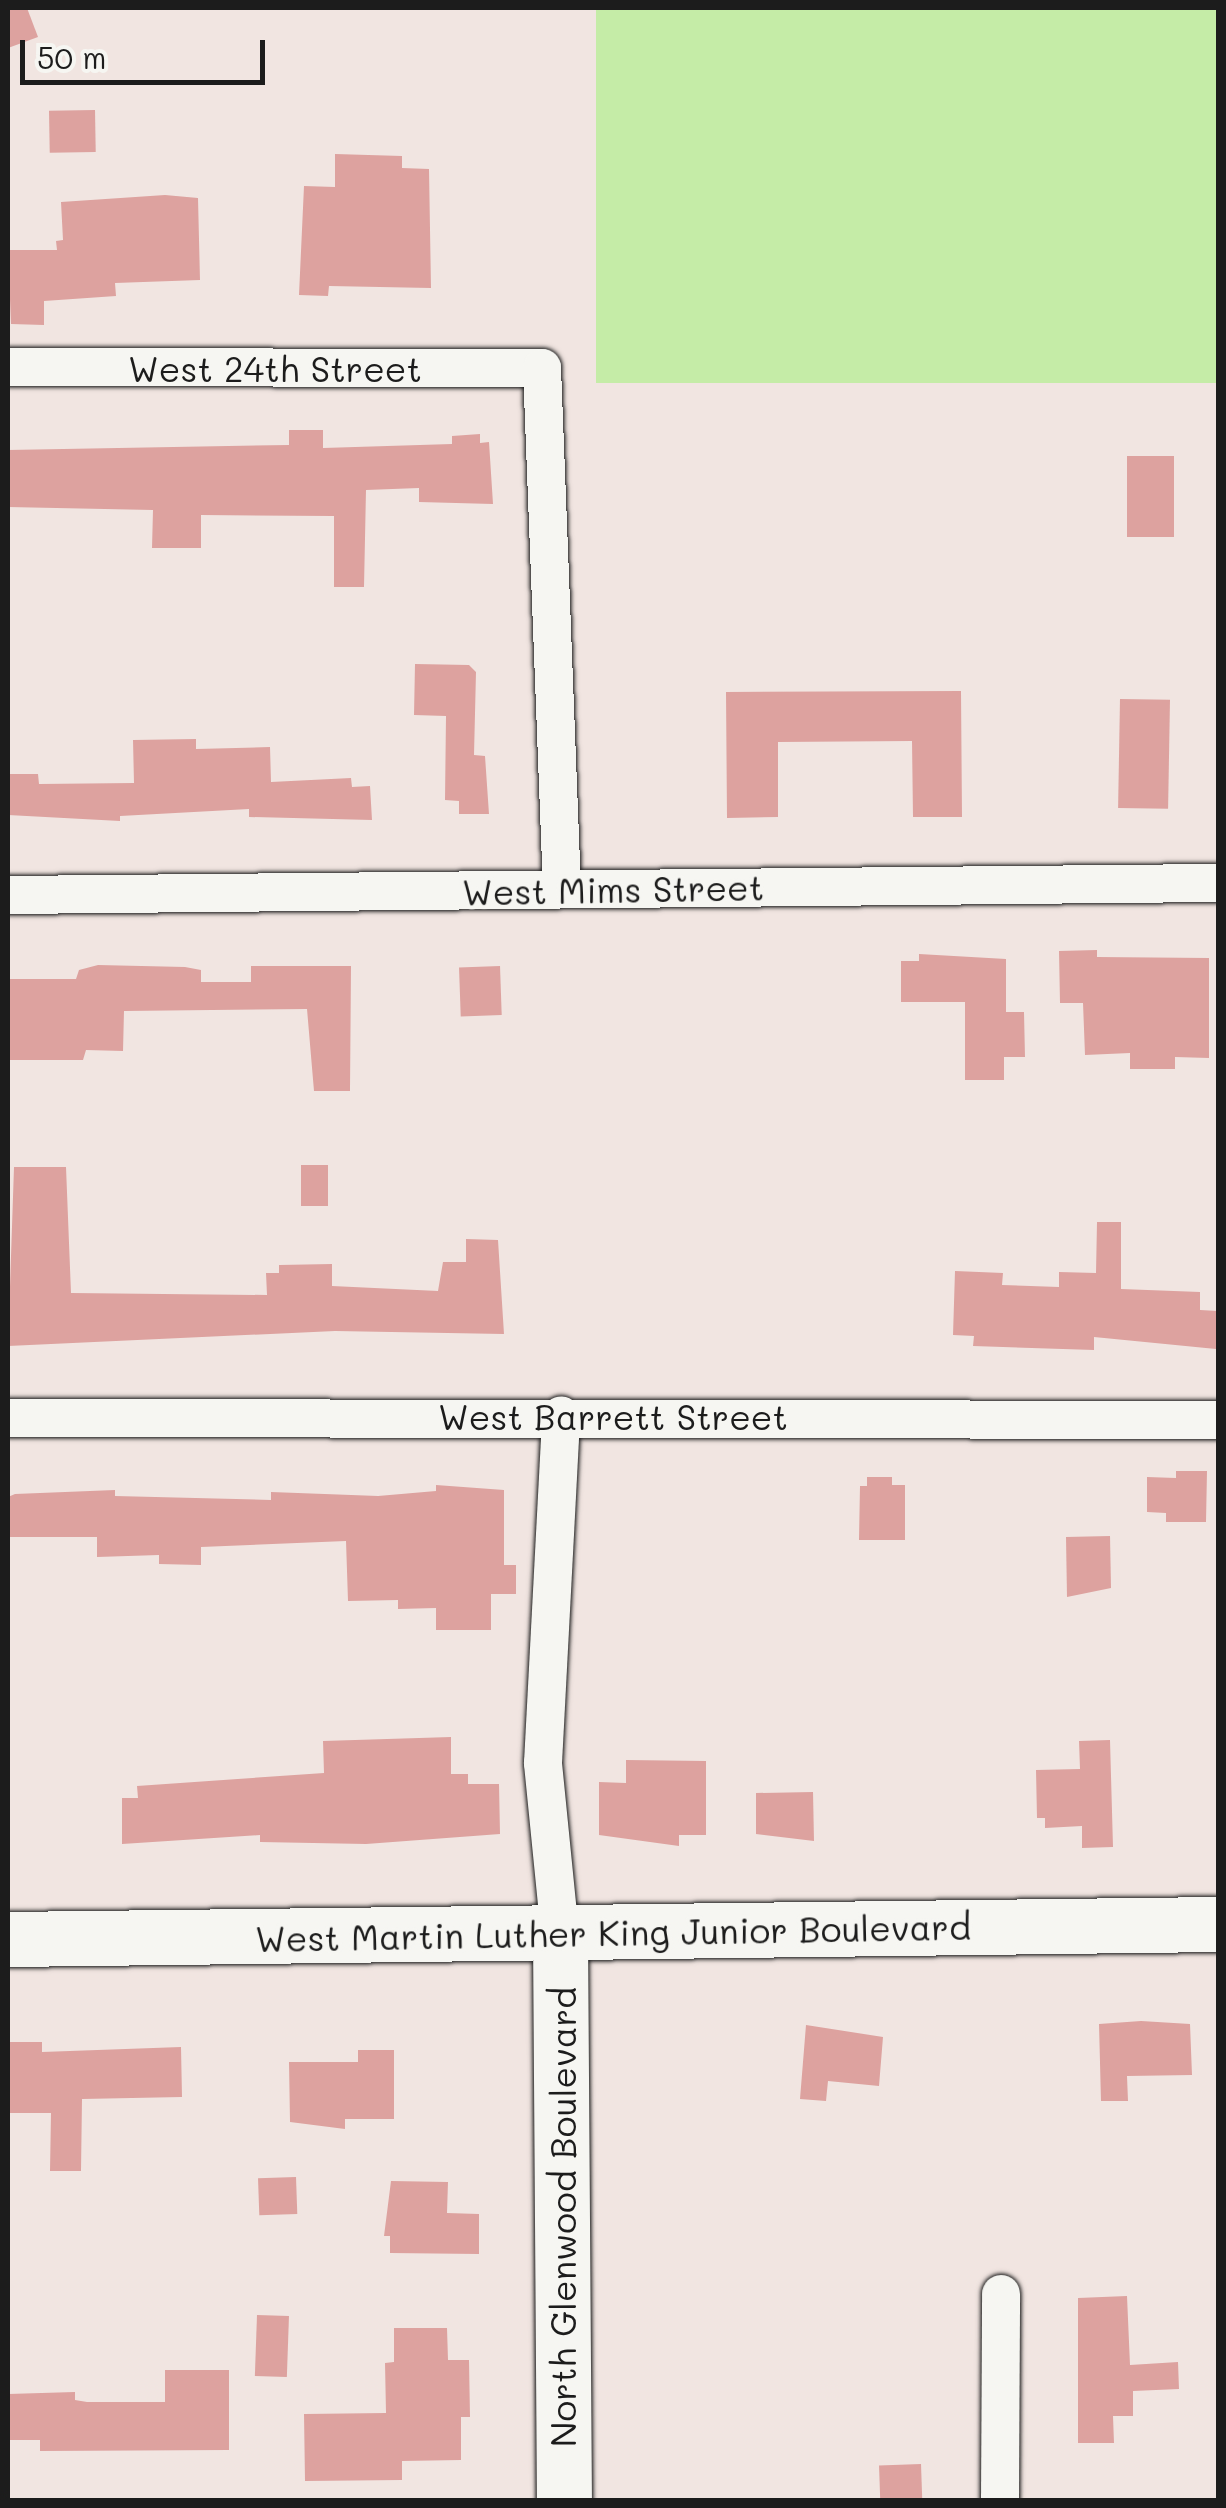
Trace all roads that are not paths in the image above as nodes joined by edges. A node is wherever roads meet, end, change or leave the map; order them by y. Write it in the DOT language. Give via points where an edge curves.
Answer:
graph roads {
  1 [pos="8,367"];
  2 [pos="1218,883"];
  3 [pos="562,890"];
  4 [pos="8,894"];
  5 [pos="561,1415"];
  6 [pos="8,1418"];
  7 [pos="1218,1420"];
  8 [pos="1218,1924"];
  9 [pos="560,1934"];
  10 [pos="8,1939"];
  11 [pos="1001,2294"];
  12 [pos="564,2500"];
  13 [pos="1000,2500"];
  1 -- 3 [label="street, West 24th Street" via="542,368"];
  2 -- 3 [label="street, West Mims Street"];
  3 -- 4 [label="street, West Mims Street"];
  5 -- 6 [label="street, West Barrett Street"];
  5 -- 7 [label="street, West Barrett Street"];
  5 -- 9 [label="street" via="543,1763"];
  8 -- 9 [label="main road, West Martin Luther King Junior Boulevard"];
  9 -- 10 [label="main road, West Martin Luther King Junior Boulevard"];
  9 -- 12 [label="main road, North Glenwood Boulevard"];
  11 -- 13 [label="street"];
}
